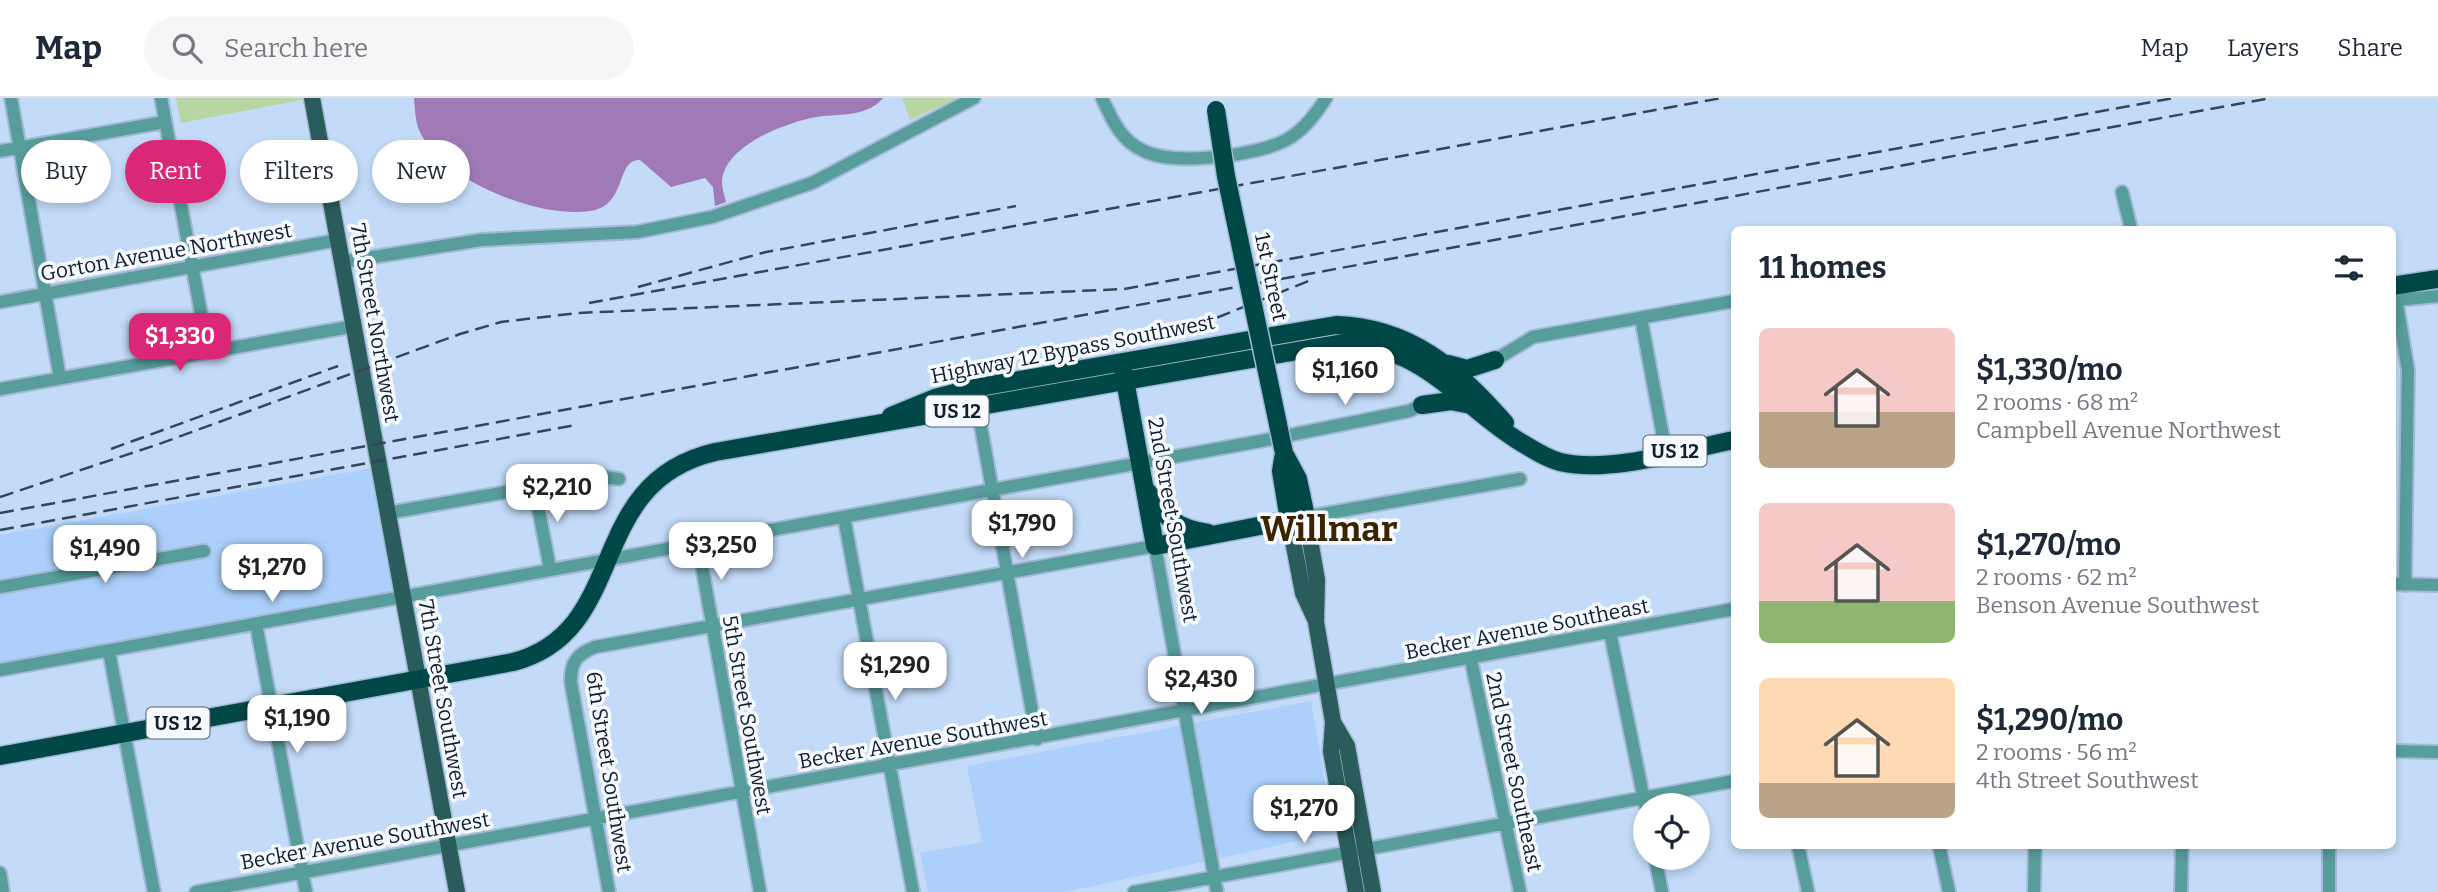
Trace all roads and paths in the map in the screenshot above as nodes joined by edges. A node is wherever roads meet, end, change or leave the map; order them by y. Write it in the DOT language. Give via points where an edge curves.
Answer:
graph roads {
  1 [pos="11,98"];
  2 [pos="161,98"];
  3 [pos="312,98"];
  4 [pos="974,98"];
  5 [pos="1102,98"];
  6 [pos="1326,98"];
  7 [pos="1215,102"];
  8 [pos="165,122"];
  9 [pos="19,148"];
  10 [pos="0,151"];
  11 [pos="2122,192"];
  12 [pos="2130,226"];
  13 [pos="338,240"];
  14 [pos="342,262"];
  15 [pos="192,267"];
  16 [pos="2438,279"];
  17 [pos="2396,291"];
  18 [pos="2396,291"];
  19 [pos="44,294"];
  20 [pos="2438,296"];
  21 [pos="2396,297"];
  22 [pos="0,302"];
  23 [pos="1731,302"];
  24 [pos="1641,318"];
  25 [pos="355,326"];
  26 [pos="208,351"];
  27 [pos="1495,360"];
  28 [pos="1122,362"];
  29 [pos="1447,363"];
  30 [pos="1429,369"];
  31 [pos="60,378"];
  32 [pos="1125,380"];
  33 [pos="974,388"];
  34 [pos="0,389"];
  35 [pos="1422,405"];
  36 [pos="1472,405"];
  37 [pos="978,407"];
  38 [pos="864,426"];
  39 [pos="1731,441"];
  40 [pos="1281,446"];
  41 [pos="1527,446"];
  42 [pos="1666,453"];
  43 [pos="1141,468"];
  44 [pos="618,479"];
  45 [pos="1520,479"];
  46 [pos="534,486"];
  47 [pos="992,490"];
  48 [pos="388,513"];
  49 [pos="844,517"];
  50 [pos="1298,519"];
  51 [pos="1222,534"];
  52 [pos="698,544"];
  53 [pos="1155,546"];
  54 [pos="204,551"];
  55 [pos="608,558"];
  56 [pos="550,569"];
  57 [pos="1007,572"];
  58 [pos="2399,585"];
  59 [pos="2438,585"];
  60 [pos="0,587"];
  61 [pos="404,597"];
  62 [pos="858,598"];
  63 [pos="1731,610"];
  64 [pos="256,624"];
  65 [pos="712,626"];
  66 [pos="1610,632"];
  67 [pos="110,651"];
  68 [pos="1471,660"];
  69 [pos="0,670"];
  70 [pos="419,679"];
  71 [pos="1326,685"];
  72 [pos="271,706"];
  73 [pos="1183,711"];
  74 [pos="1333,722"];
  75 [pos="125,733"];
  76 [pos="1037,739"];
  77 [pos="2396,751"];
  78 [pos="2438,752"];
  79 [pos="0,756"];
  80 [pos="890,766"];
  81 [pos="1731,782"];
  82 [pos="741,793"];
  83 [pos="1643,793"];
  84 [pos="1681,793"];
  85 [pos="1633,803"];
  86 [pos="596,819"];
  87 [pos="1505,824"];
  88 [pos="448,845"];
  89 [pos="1799,849"];
  90 [pos="1940,849"];
  91 [pos="2035,849"];
  92 [pos="2182,849"];
  93 [pos="2329,849"];
  94 [pos="1366,851"];
  95 [pos="1349,854"];
  96 [pos="1658,870"];
  97 [pos="0,873"];
  98 [pos="302,873"];
  99 [pos="1214,877"];
  100 [pos="3,892"];
  101 [pos="154,892"];
  102 [pos="196,892"];
  103 [pos="306,892"];
  104 [pos="457,892"];
  105 [pos="609,892"];
  106 [pos="760,892"];
  107 [pos="913,892"];
  108 [pos="1134,892"];
  109 [pos="1217,892"];
  110 [pos="1356,892"];
  111 [pos="1373,892"];
  112 [pos="1520,892"];
  113 [pos="1662,892"];
  114 [pos="1808,892"];
  115 [pos="1949,892"];
  116 [pos="2035,892"];
  117 [pos="2181,892"];
  118 [pos="2329,892"];
  1 -- 9 [label="street"];
  2 -- 8 [label="street"];
  3 -- 13 [label="main road, 7th Street Northwest"];
  4 -- 14 [label="street" via="813,183 712,217 637,232 481,240"];
  5 -- 6 [label="street" via="1120,132 1134,145 1156,156 1193,160 1285,141 1307,123"];
  7 -- 40 [label="highway, 1st Street, bridge"];
  8 -- 9 [label="street"];
  8 -- 15 [label="street"];
  9 -- 10 [label="street"];
  9 -- 19 [label="street"];
  11 -- 12 [label="street"];
  13 -- 14 [label="main road, 7th Street Northwest"];
  13 -- 15 [label="street, Gorton Avenue Northwest"];
  14 -- 25 [label="main road, 7th Street Northwest"];
  15 -- 19 [label="street, Gorton Avenue Northwest"];
  15 -- 26 [label="street"];
  16 -- 17 [label="highway"];
  18 -- 20 [label="street"];
  19 -- 22 [label="street, Gorton Avenue Northwest"];
  19 -- 31 [label="street"];
  21 -- 58 [label="street" via="2408,370"];
  23 -- 24 [label="street"];
  24 -- 27 [label="street" via="1533,337"];
  24 -- 42 [label="street"];
  25 -- 26 [label="street"];
  25 -- 48 [label="main road, 7th Street Northwest"];
  26 -- 31 [label="street"];
  27 -- 29 [label="highway" via="1467,369"];
  28 -- 29 [label="highway, Highway 12 Bypass Southwest / US 12" via="1320,327 1362,326 1409,341"];
  28 -- 32 [label="highway, 2nd Street Southwest"];
  28 -- 33 [label="highway, Highway 12 Bypass Southwest / US 12"];
  29 -- 41 [label="highway, US 12"];
  30 -- 32 [label="highway, Highway 12 Bypass Southwest / US 12" via="1395,352 1330,343"];
  30 -- 35 [label="highway" via="1435,387"];
  30 -- 36 [label="highway, US 12"];
  31 -- 34 [label="street"];
  32 -- 37 [label="highway, Highway 12 Bypass Southwest / US 12"];
  32 -- 43 [label="highway, 2nd Street Southwest"];
  33 -- 37 [label="street"];
  33 -- 38 [label="highway, Highway 12 Bypass Southwest / US 12"];
  35 -- 36 [label="highway" via="1451,401"];
  35 -- 40 [label="street"];
  36 -- 41 [label="highway, US 12"];
  37 -- 38 [label="highway, Highway 12 Bypass Southwest / US 12"];
  37 -- 47 [label="street"];
  38 -- 55 [label="highway, Highway 12 Bypass Southwest / US 12" via="679,463 642,493"];
  39 -- 42 [label="highway, US 12"];
  40 -- 43 [label="street"];
  40 -- 50 [label="highway, 1st Street" via="1298,479"];
  41 -- 42 [label="highway, US 12" via="1562,463 1587,465"];
  43 -- 47 [label="street"];
  43 -- 51 [label="highway" via="1155,506 1170,520 1191,530"];
  43 -- 53 [label="highway, 2nd Street Southwest"];
  44 -- 46 [label="street" via="605,475"];
  45 -- 50 [label="street"];
  46 -- 48 [label="street"];
  46 -- 56 [label="street"];
  47 -- 49 [label="street"];
  47 -- 57 [label="street"];
  48 -- 61 [label="main road, 7th Street Southwest"];
  49 -- 52 [label="street"];
  49 -- 62 [label="street"];
  50 -- 51 [label="highway"];
  50 -- 71 [label="main road" via="1317,580 1316,622"];
  51 -- 53 [label="highway"];
  52 -- 55 [label="street"];
  52 -- 65 [label="street, 5th Street Southwest"];
  53 -- 57 [label="street"];
  53 -- 73 [label="street, 2nd Street Southwest"];
  54 -- 60 [label="street"];
  55 -- 56 [label="street"];
  55 -- 70 [label="highway, Highway 12 Bypass Southwest / US 12" via="586,606 550,648 513,662"];
  56 -- 61 [label="street"];
  57 -- 62 [label="street"];
  57 -- 76 [label="street"];
  58 -- 59 [label="street"];
  61 -- 64 [label="street"];
  61 -- 70 [label="main road, 7th Street Southwest"];
  62 -- 65 [label="street"];
  62 -- 80 [label="street"];
  63 -- 66 [label="street, Becker Avenue Southeast"];
  64 -- 67 [label="street"];
  64 -- 72 [label="street"];
  65 -- 82 [label="street, 5th Street Southwest"];
  65 -- 86 [label="street, 6th Street Southwest" via="595,647 575,658 571,683"];
  66 -- 68 [label="street, Becker Avenue Southeast"];
  66 -- 83 [label="street"];
  67 -- 69 [label="street"];
  67 -- 75 [label="street"];
  68 -- 71 [label="street, Becker Avenue Southeast"];
  68 -- 87 [label="street, 2nd Street Southeast"];
  70 -- 72 [label="highway, US 12"];
  70 -- 88 [label="main road, 7th Street Southwest"];
  71 -- 73 [label="street, Becker Avenue Southwest"];
  71 -- 74 [label="main road"];
  72 -- 75 [label="highway, US 12"];
  72 -- 98 [label="street"];
  73 -- 76 [label="street, Becker Avenue Southwest"];
  73 -- 99 [label="street, 2nd Street Southwest"];
  74 -- 94 [label="main road" via="1347,746"];
  74 -- 95 [label="main road" via="1331,751"];
  75 -- 79 [label="highway, US 12"];
  75 -- 101 [label="street"];
  76 -- 80 [label="street, Becker Avenue Southwest"];
  77 -- 78 [label="street"];
  80 -- 82 [label="street, Becker Avenue Southwest"];
  80 -- 107 [label="street"];
  81 -- 84 [label="street"];
  82 -- 86 [label="street, Becker Avenue Southwest"];
  82 -- 106 [label="street, 5th Street Southwest"];
  85 -- 87 [label="street"];
  86 -- 88 [label="street, Becker Avenue Southwest"];
  86 -- 105 [label="street, 6th Street Southwest"];
  87 -- 94 [label="street"];
  87 -- 112 [label="street, 2nd Street Southeast"];
  88 -- 98 [label="street, Becker Avenue Southwest"];
  88 -- 104 [label="main road, 7th Street Southwest"];
  89 -- 114 [label="street"];
  90 -- 115 [label="street"];
  91 -- 116 [label="street"];
  92 -- 117 [label="street"];
  93 -- 118 [label="street"];
  94 -- 95 [label="street"];
  94 -- 111 [label="main road"];
  95 -- 99 [label="street"];
  95 -- 110 [label="main road"];
  96 -- 113 [label="street"];
  97 -- 100 [label="street"];
  98 -- 102 [label="street, Becker Avenue Southwest"];
  98 -- 103 [label="street"];
  99 -- 108 [label="street"];
  99 -- 109 [label="street, 2nd Street Southwest"];
}
